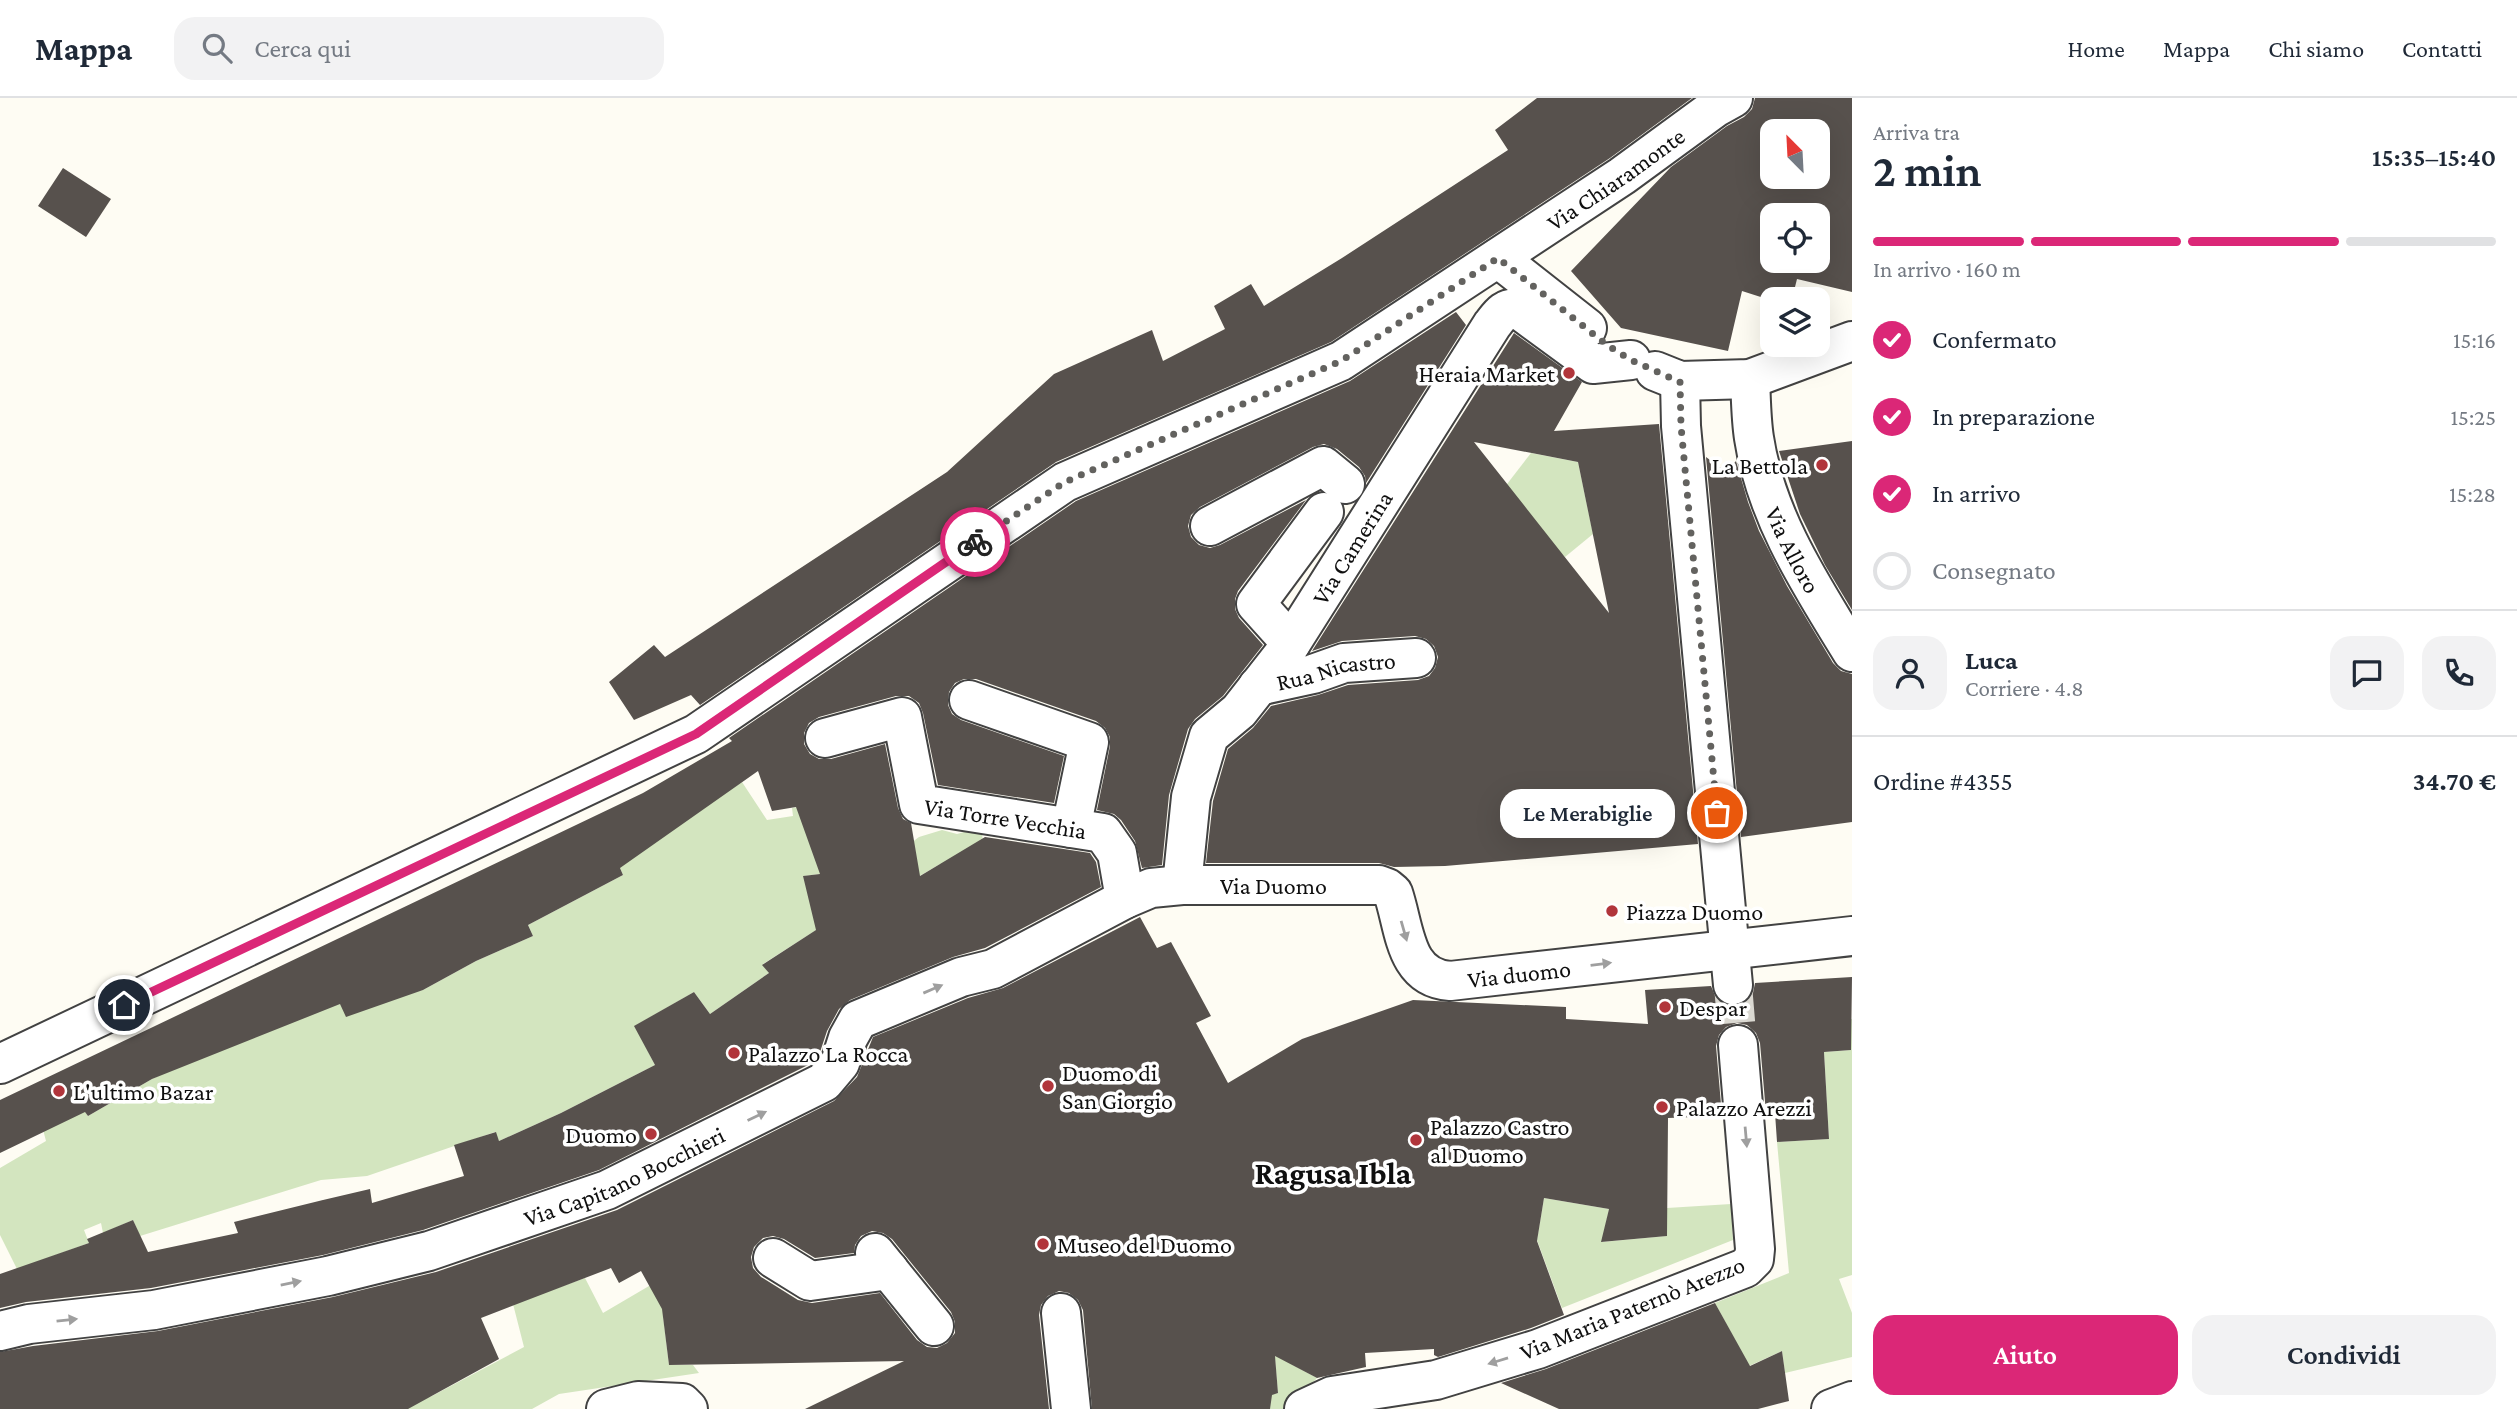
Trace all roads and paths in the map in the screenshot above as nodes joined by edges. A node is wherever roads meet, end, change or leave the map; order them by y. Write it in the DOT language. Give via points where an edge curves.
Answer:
graph roads {
  1 [pos="1733,98"];
  2 [pos="1498,258"];
  3 [pos="1852,341"];
  4 [pos="1631,360"];
  5 [pos="1750,379"];
  6 [pos="1680,382"];
  7 [pos="1210,526"];
  8 [pos="1290,643"];
  9 [pos="1852,652"];
  10 [pos="1416,658"];
  11 [pos="1258,686"];
  12 [pos="969,699"];
  13 [pos="825,738"];
  14 [pos="1071,828"];
  15 [pos="1182,885"];
  16 [pos="1366,885"];
  17 [pos="1125,899"];
  18 [pos="1852,936"];
  19 [pos="1731,967"];
  20 [pos="1738,1045"];
  21 [pos="0,1064"];
  22 [pos="773,1258"];
  23 [pos="1061,1313"];
  24 [pos="934,1326"];
  25 [pos="0,1331"];
  26 [pos="1852,1401"];
  27 [pos="606,1409"];
  28 [pos="688,1409"];
  29 [pos="1071,1409"];
  30 [pos="1304,1409"];
  31 [pos="1831,1409"];
  1 -- 2 [label="street, Via Chiaramonte"];
  2 -- 4 [label="street"];
  2 -- 21 [label="street, Via Chiaramonte" via="1341,361 1065,482 696,734"];
  3 -- 5 [label="street"];
  4 -- 6 [label="street"];
  4 -- 8 [label="street, Via Camerina" via="1593,364 1518,309 1510,307 1503,312"];
  5 -- 6 [label="street"];
  5 -- 9 [label="street, Via Alloro" via="1754,438 1765,486 1797,562"];
  6 -- 19 [label="street"];
  7 -- 8 [label="street" via="1323,466 1335,498 1256,604"];
  8 -- 11 [label="street, Via Camerina"];
  10 -- 11 [label="street, Rua Nicastro" via="1344,663"];
  11 -- 15 [label="street, Via Camerina" via="1239,711 1209,736 1191,797"];
  12 -- 14 [label="street" via="1089,742"];
  13 -- 14 [label="street, Via Torre Vecchia" via="902,717 919,804"];
  14 -- 17 [label="street, Via Torre Vecchia" via="1103,833 1117,853"];
  15 -- 16 [label="street, Via Duomo"];
  15 -- 17 [label="street, Via Capitano Bocchieri" via="1151,888"];
  16 -- 19 [label="street, Via duomo, one-way" via="1379,885 1393,893 1410,953 1417,966 1437,980"];
  25 -- 17 [label="street, Via Capitano Bocchieri, one-way" via="154,1310 328,1276 429,1251 607,1190 824,1082 840,1063 858,1020 961,977 993,970"];
  18 -- 19 [label="street"];
  20 -- 30 [label="street, Via Maria Paternò Arezzo, one-way" via="1755,1249 1754,1259 1745,1268 1538,1349 1436,1380 1332,1396"];
  22 -- 24 [label="street" via="810,1280 882,1261"];
  23 -- 29 [label="street"];
  26 -- 31 [label="street"];
  27 -- 28 [label="street" via="638,1401 682,1403"];
}
